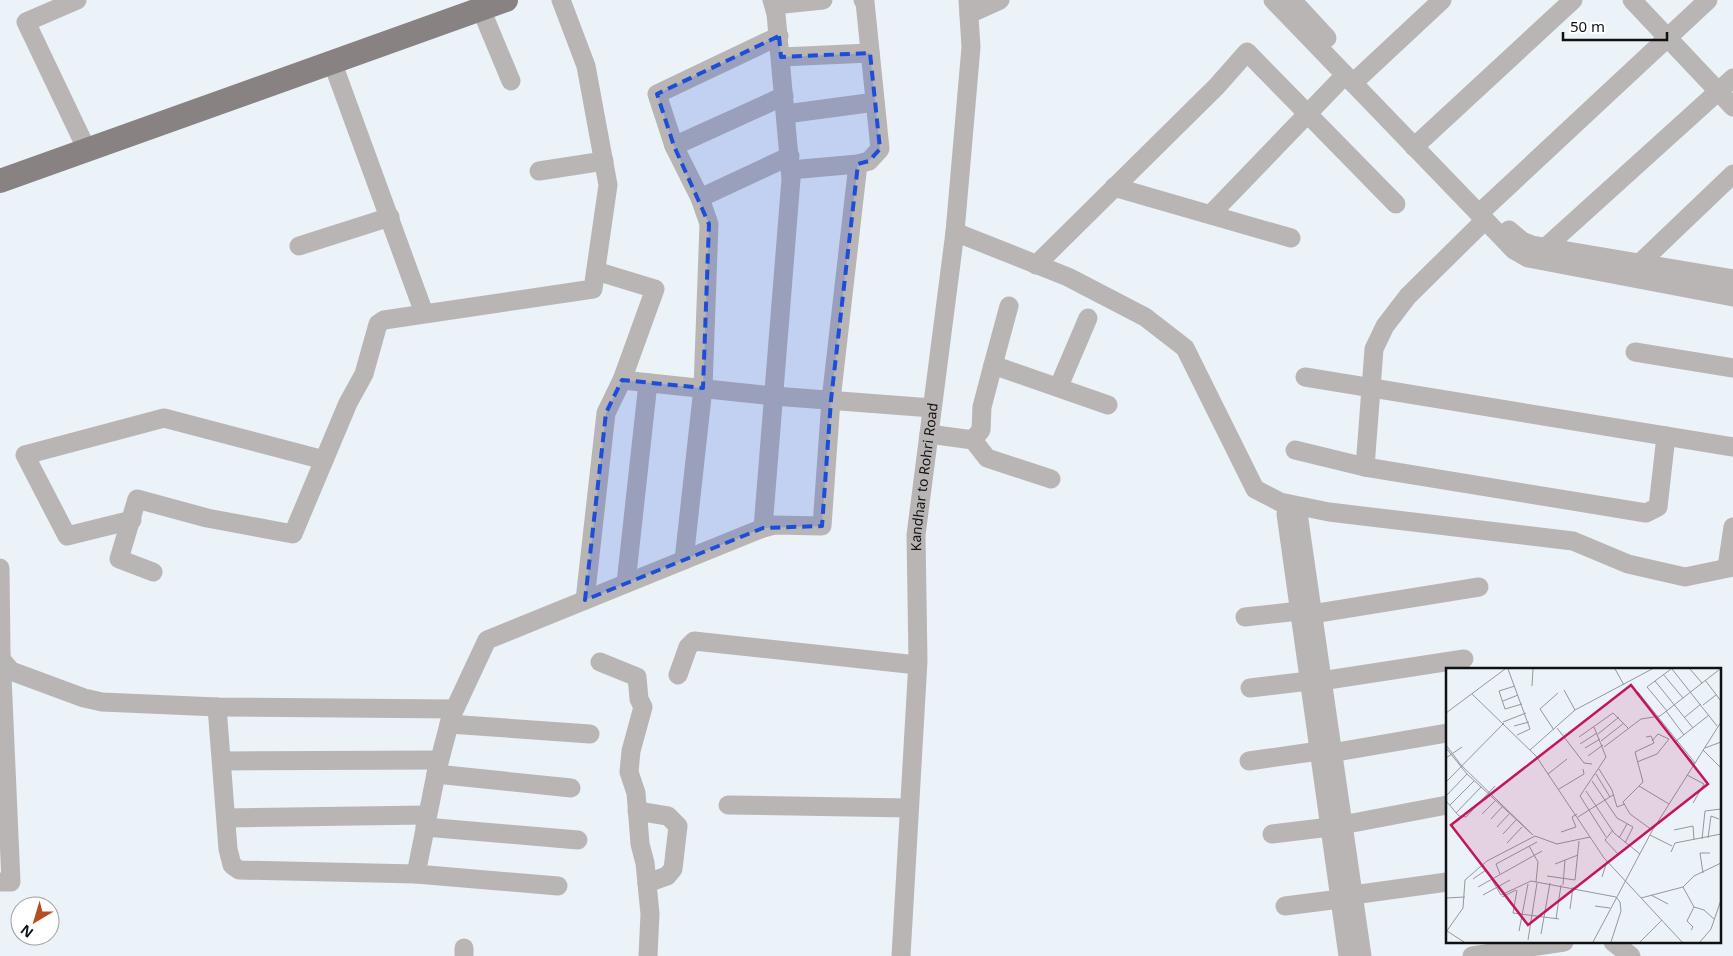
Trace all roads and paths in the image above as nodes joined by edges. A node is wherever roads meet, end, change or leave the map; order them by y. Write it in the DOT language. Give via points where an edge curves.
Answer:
graph roads {
  1 [pos="77,0"];
  2 [pos="506,0"];
  3 [pos="561,0"];
  4 [pos="823,0"];
  5 [pos="863,0"];
  6 [pos="1000,0"];
  7 [pos="1273,0"];
  8 [pos="1442,0"];
  9 [pos="1573,0"];
  10 [pos="1632,0"];
  11 [pos="1708,0"];
  12 [pos="773,2"];
  13 [pos="1296,6"];
  14 [pos="968,7"];
  15 [pos="482,9"];
  16 [pos="779,36"];
  17 [pos="1667,37"];
  18 [pos="870,53"];
  19 [pos="781,57"];
  20 [pos="333,64"];
  21 [pos="1353,78"];
  22 [pos="1733,78"];
  23 [pos="511,81"];
  24 [pos="1718,91"];
  25 [pos="875,102"];
  26 [pos="785,105"];
  27 [pos="1733,107"];
  28 [pos="1307,114"];
  29 [pos="1418,143"];
  30 [pos="674,146"];
  31 [pos="87,150"];
  32 [pos="604,162"];
  33 [pos="790,163"];
  34 [pos="858,164"];
  35 [pos="539,171"];
  36 [pos="1733,174"];
  37 [pos="0,181"];
  38 [pos="1114,187"];
  39 [pos="700,198"];
  40 [pos="1396,204"];
  41 [pos="1485,213"];
  42 [pos="1211,214"];
  43 [pos="390,217"];
  44 [pos="955,232"];
  45 [pos="1291,238"];
  46 [pos="298,246"];
  47 [pos="1546,247"];
  48 [pos="1640,263"];
  49 [pos="1036,265"];
  50 [pos="596,271"];
  51 [pos="1733,279"];
  52 [pos="1733,297"];
  53 [pos="1009,306"];
  54 [pos="424,313"];
  55 [pos="1088,318"];
  56 [pos="1634,352"];
  57 [pos="993,365"];
  58 [pos="1733,368"];
  59 [pos="1305,377"];
  60 [pos="622,380"];
  61 [pos="648,382"];
  62 [pos="1059,386"];
  63 [pos="702,388"];
  64 [pos="1372,388"];
  65 [pos="774,396"];
  66 [pos="831,400"];
  67 [pos="1108,404"];
  68 [pos="932,408"];
  69 [pos="929,434"];
  70 [pos="1666,436"];
  71 [pos="973,440"];
  72 [pos="1733,447"];
  73 [pos="1295,450"];
  74 [pos="324,460"];
  75 [pos="1365,467"];
  76 [pos="1051,480"];
  77 [pos="132,520"];
  78 [pos="1733,527"];
  79 [pos="763,528"];
  80 [pos="684,560"];
  81 [pos="1730,567"];
  82 [pos="0,568"];
  83 [pos="154,572"];
  84 [pos="626,583"];
  85 [pos="1479,587"];
  86 [pos="585,600"];
  87 [pos="1305,612"];
  88 [pos="1245,617"];
  89 [pos="1,659"];
  90 [pos="1464,659"];
  91 [pos="600,662"];
  92 [pos="917,665"];
  93 [pos="678,675"];
  94 [pos="1315,681"];
  95 [pos="1250,688"];
  96 [pos="217,707"];
  97 [pos="451,717"];
  98 [pos="1446,733"];
  99 [pos="590,734"];
  100 [pos="1325,752"];
  101 [pos="222,761"];
  102 [pos="1249,761"];
  103 [pos="437,767"];
  104 [pos="571,788"];
  105 [pos="728,805"];
  106 [pos="1446,805"];
  107 [pos="910,808"];
  108 [pos="638,812"];
  109 [pos="226,818"];
  110 [pos="426,821"];
  111 [pos="1336,826"];
  112 [pos="1272,834"];
  113 [pos="578,840"];
  114 [pos="416,874"];
  115 [pos="0,882"];
  116 [pos="1446,882"];
  117 [pos="647,883"];
  118 [pos="558,886"];
  119 [pos="1346,897"];
  120 [pos="1285,906"];
  121 [pos="1616,944"];
  122 [pos="1531,945"];
  123 [pos="648,956"];
  124 [pos="901,956"];
  125 [pos="1348,956"];
  126 [pos="1362,956"];
  127 [pos="1472,956"];
  128 [pos="1631,956"];
  1 -- 31 [label="street" via="26,22"];
  2 -- 15 [label="main road"];
  3 -- 32 [label="street" via="586,66"];
  4 -- 12 [label="street"];
  5 -- 18 [label="street"];
  6 -- 14 [label="street"];
  7 -- 13 [label="street"];
  8 -- 21 [label="street"];
  9 -- 29 [label="street"];
  10 -- 17 [label="street"];
  11 -- 17 [label="street"];
  12 -- 16 [label="street"];
  13 -- 21 [label="street"];
  14 -- 44 [label="street, Kandhar to Rohri Road" via="971,47"];
  15 -- 20 [label="main road"];
  15 -- 23 [label="street"];
  16 -- 19 [label="street"];
  16 -- 30 [label="street" via="657,94"];
  17 -- 24 [label="street"];
  17 -- 41 [label="street"];
  18 -- 19 [label="street"];
  18 -- 25 [label="street"];
  19 -- 26 [label="street"];
  20 -- 31 [label="main road"];
  20 -- 43 [label="street"];
  21 -- 28 [label="street"];
  21 -- 29 [label="street"];
  22 -- 24 [label="street"];
  24 -- 27 [label="street"];
  24 -- 47 [label="street"];
  25 -- 26 [label="street"];
  25 -- 34 [label="street" via="880,149 869,161"];
  26 -- 30 [label="street"];
  26 -- 33 [label="street"];
  28 -- 38 [label="street" via="1247,52"];
  28 -- 40 [label="street"];
  28 -- 42 [label="street"];
  29 -- 41 [label="street"];
  30 -- 39 [label="street"];
  31 -- 37 [label="main road"];
  32 -- 35 [label="street"];
  32 -- 50 [label="street" via="608,185"];
  33 -- 34 [label="street"];
  33 -- 39 [label="street"];
  33 -- 65 [label="street"];
  34 -- 66 [label="street"];
  36 -- 48 [label="street"];
  38 -- 42 [label="street"];
  38 -- 49 [label="street"];
  39 -- 63 [label="street" via="709,224"];
  41 -- 47 [label="street" via="1522,240"];
  41 -- 52 [label="street" via="1514,250 1528,258"];
  41 -- 64 [label="street" via="1384,326 1374,350"];
  42 -- 45 [label="street"];
  43 -- 46 [label="street"];
  43 -- 54 [label="street"];
  44 -- 49 [label="street"];
  44 -- 68 [label="street, Kandhar to Rohri Road"];
  47 -- 48 [label="street"];
  48 -- 51 [label="street"];
  49 -- 81 [label="street" via="1068,277 1144,316 1185,348 1254,489 1280,502 1329,512 1573,542 1628,564 1685,577"];
  50 -- 54 [label="street" via="593,289"];
  50 -- 60 [label="street" via="655,289"];
  53 -- 57 [label="street"];
  54 -- 74 [label="street" via="378,324 360,383"];
  55 -- 62 [label="street"];
  56 -- 58 [label="street"];
  57 -- 62 [label="street"];
  57 -- 71 [label="street" via="982,407 981,430"];
  59 -- 64 [label="street"];
  60 -- 61 [label="street"];
  60 -- 86 [label="street" via="606,414"];
  61 -- 63 [label="street"];
  61 -- 84 [label="street"];
  62 -- 67 [label="street"];
  63 -- 65 [label="street"];
  63 -- 80 [label="street"];
  64 -- 70 [label="street"];
  64 -- 75 [label="street"];
  65 -- 66 [label="street"];
  65 -- 79 [label="street"];
  66 -- 68 [label="street"];
  66 -- 79 [label="street" via="822,526 775,525"];
  68 -- 69 [label="street, Kandhar to Rohri Road"];
  69 -- 71 [label="street"];
  69 -- 92 [label="street, Kandhar to Rohri Road" via="916,535"];
  70 -- 72 [label="street"];
  70 -- 75 [label="street" via="1658,507 1646,513"];
  71 -- 76 [label="street" via="987,458"];
  73 -- 75 [label="street"];
  74 -- 77 [label="street" via="293,534 207,518 137,499"];
  74 -- 77 [label="street" via="164,418 25,455 68,536"];
  77 -- 83 [label="street" via="119,559"];
  78 -- 81 [label="street"];
  79 -- 80 [label="street"];
  80 -- 84 [label="street"];
  82 -- 89 [label="street"];
  84 -- 86 [label="street"];
  85 -- 87 [label="street"];
  86 -- 97 [label="street" via="487,640"];
  87 -- 88 [label="street"];
  87 -- 94 [label="street"];
  89 -- 96 [label="street" via="10,671 102,702"];
  89 -- 115 [label="street" via="12,882"];
  90 -- 94 [label="street"];
  91 -- 108 [label="street" via="631,673 639,684 638,699 643,707 629,772"];
  92 -- 93 [label="street" via="694,641 688,647"];
  92 -- 107 [label="street, Kandhar to Rohri Road"];
  94 -- 95 [label="street"];
  94 -- 100 [label="street"];
  96 -- 97 [label="street"];
  96 -- 101 [label="street"];
  97 -- 99 [label="street"];
  97 -- 103 [label="street"];
  98 -- 100 [label="street"];
  100 -- 102 [label="street"];
  100 -- 111 [label="street"];
  101 -- 103 [label="street"];
  101 -- 109 [label="street"];
  103 -- 104 [label="street"];
  103 -- 110 [label="street"];
  105 -- 107 [label="street"];
  106 -- 111 [label="street"];
  107 -- 124 [label="street, Kandhar to Rohri Road"];
  108 -- 117 [label="street"];
  108 -- 117 [label="street" via="668,816 678,826 673,869 667,876"];
  109 -- 110 [label="street"];
  109 -- 114 [label="street" via="228,849 232,865 238,870"];
  110 -- 113 [label="street"];
  110 -- 114 [label="street"];
  111 -- 112 [label="street"];
  111 -- 119 [label="street"];
  114 -- 118 [label="street"];
  116 -- 119 [label="street"];
  117 -- 123 [label="street" via="650,914"];
  119 -- 120 [label="street"];
  119 -- 125 [label="street"];
  119 -- 126 [label="street"];
  121 -- 128 [label="street"];
  122 -- 127 [label="street"];
}
